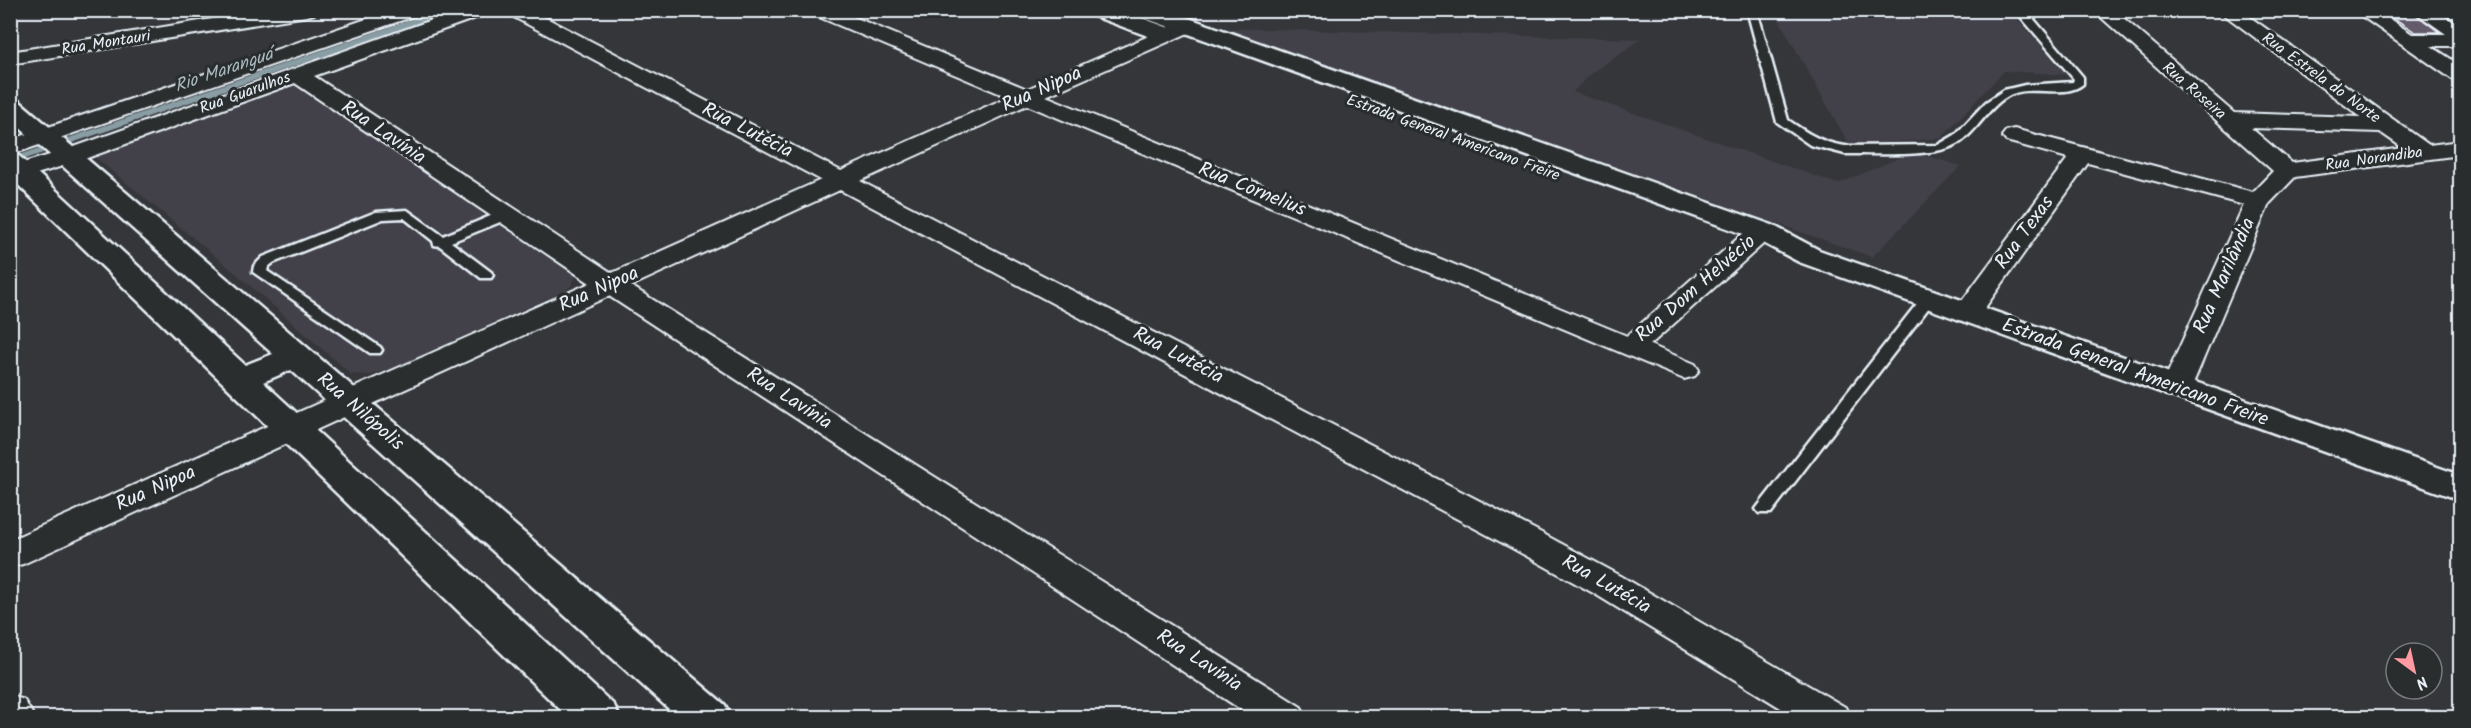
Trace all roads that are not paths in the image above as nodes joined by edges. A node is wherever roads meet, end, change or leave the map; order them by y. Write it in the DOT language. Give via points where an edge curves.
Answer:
graph roads {
  1 [pos="307,10"];
  2 [pos="413,10"];
  3 [pos="480,10"];
  4 [pos="515,10"];
  5 [pos="819,10"];
  6 [pos="1099,10"];
  7 [pos="1144,10"];
  8 [pos="1752,10"];
  9 [pos="2020,10"];
  10 [pos="2102,10"];
  11 [pos="2227,10"];
  12 [pos="2362,10"];
  13 [pos="2421,10"];
  14 [pos="1178,31"];
  15 [pos="2460,34"];
  16 [pos="2407,40"];
  17 [pos="2460,40"];
  18 [pos="10,58"];
  19 [pos="296,74"];
  20 [pos="2460,75"];
  21 [pos="1026,97"];
  22 [pos="10,106"];
  23 [pos="2228,120"];
  24 [pos="2385,125"];
  25 [pos="2014,136"];
  26 [pos="56,146"];
  27 [pos="2460,148"];
  28 [pos="2423,152"];
  29 [pos="2083,154"];
  30 [pos="13,165"];
  31 [pos="2287,171"];
  32 [pos="843,180"];
  33 [pos="2258,201"];
  34 [pos="505,214"];
  35 [pos="1755,237"];
  36 [pos="439,242"];
  37 [pos="486,275"];
  38 [pos="209,280"];
  39 [pos="611,285"];
  40 [pos="155,299"];
  41 [pos="1929,299"];
  42 [pos="1967,313"];
  43 [pos="1631,347"];
  44 [pos="375,350"];
  45 [pos="296,356"];
  46 [pos="1684,370"];
  47 [pos="241,379"];
  48 [pos="2176,388"];
  49 [pos="350,403"];
  50 [pos="292,428"];
  51 [pos="2460,488"];
  52 [pos="1765,509"];
  53 [pos="10,555"];
  54 [pos="10,711"];
  55 [pos="1814,715"];
  56 [pos="15,717"];
  57 [pos="598,717"];
  58 [pos="710,717"];
  59 [pos="1287,717"];
  1 -- 18 [label="street, Rua Montauri"];
  2 -- 26 [label="street, Rua Guarulhos"];
  3 -- 19 [label="street, Rua Guarulhos"];
  4 -- 32 [label="street, Rua Lutécia"];
  5 -- 21 [label="street, Rua Cornelius"];
  6 -- 14 [label="main road, Estrada General Americano Freire"];
  7 -- 14 [label="main road, Estrada General Americano Freire"];
  8 -- 9 [label="lane" via="1783,122 1814,143 1845,150 1952,145 2009,92 2078,84 2079,79"];
  10 -- 23 [label="street, Rua Roseira"];
  11 -- 24 [label="street, Rua Estrela do Norte"];
  12 -- 16 [label="street"];
  13 -- 15 [label="street"];
  14 -- 21 [label="street, Rua Nipoa"];
  14 -- 35 [label="main road, Estrada General Americano Freire"];
  16 -- 17 [label="street"];
  16 -- 20 [label="street"];
  19 -- 26 [label="street, Rua Guarulhos"];
  19 -- 34 [label="street, Rua Lavínia"];
  21 -- 32 [label="street, Rua Nipoa"];
  21 -- 43 [label="street, Rua Cornelius"];
  22 -- 26 [label="main road, Rua Nilópolis"];
  23 -- 24 [label="street"];
  23 -- 31 [label="street, Rua Roseira"];
  24 -- 28 [label="street, Rua Estrela do Norte"];
  25 -- 29 [label="street"];
  26 -- 30 [label="street, Rua Guarulhos"];
  26 -- 30 [label="street, Rua Guarulhos"];
  26 -- 38 [label="main road, Rua Nilópolis"];
  27 -- 28 [label="street, Rua Norandiba"];
  28 -- 31 [label="street, Rua Norandiba"];
  29 -- 33 [label="street"];
  29 -- 42 [label="street, Rua Texas"];
  30 -- 40 [label="main road"];
  31 -- 33 [label="street, Rua Marilândia"];
  32 -- 39 [label="street, Rua Nipoa"];
  32 -- 55 [label="street, Rua Lutécia" via="1608,585"];
  33 -- 48 [label="street, Rua Marilândia"];
  34 -- 36 [label="lane"];
  34 -- 39 [label="street, Rua Lavínia"];
  35 -- 41 [label="main road, Estrada General Americano Freire"];
  35 -- 43 [label="street, Rua Dom Helvécio"];
  36 -- 37 [label="lane"];
  36 -- 44 [label="lane" via="407,214 381,215 261,266 260,272"];
  38 -- 40 [label="main road"];
  38 -- 45 [label="main road, Rua Nilópolis"];
  39 -- 49 [label="street, Rua Nipoa"];
  39 -- 59 [label="street, Rua Lavínia"];
  40 -- 47 [label="main road"];
  41 -- 42 [label="main road, Estrada General Americano Freire"];
  41 -- 52 [label="lane"];
  42 -- 48 [label="main road, Estrada General Americano Freire"];
  43 -- 46 [label="street, Rua Cornelius"];
  45 -- 47 [label="main road"];
  45 -- 49 [label="main road, Rua Nilópolis"];
  47 -- 50 [label="main road"];
  48 -- 51 [label="main road, Estrada General Americano Freire"];
  49 -- 50 [label="street, Rua Nipoa"];
  49 -- 58 [label="main road, Rua Nilópolis"];
  50 -- 53 [label="street, Rua Nipoa"];
  50 -- 57 [label="main road"];
  54 -- 56 [label="street"];
}
